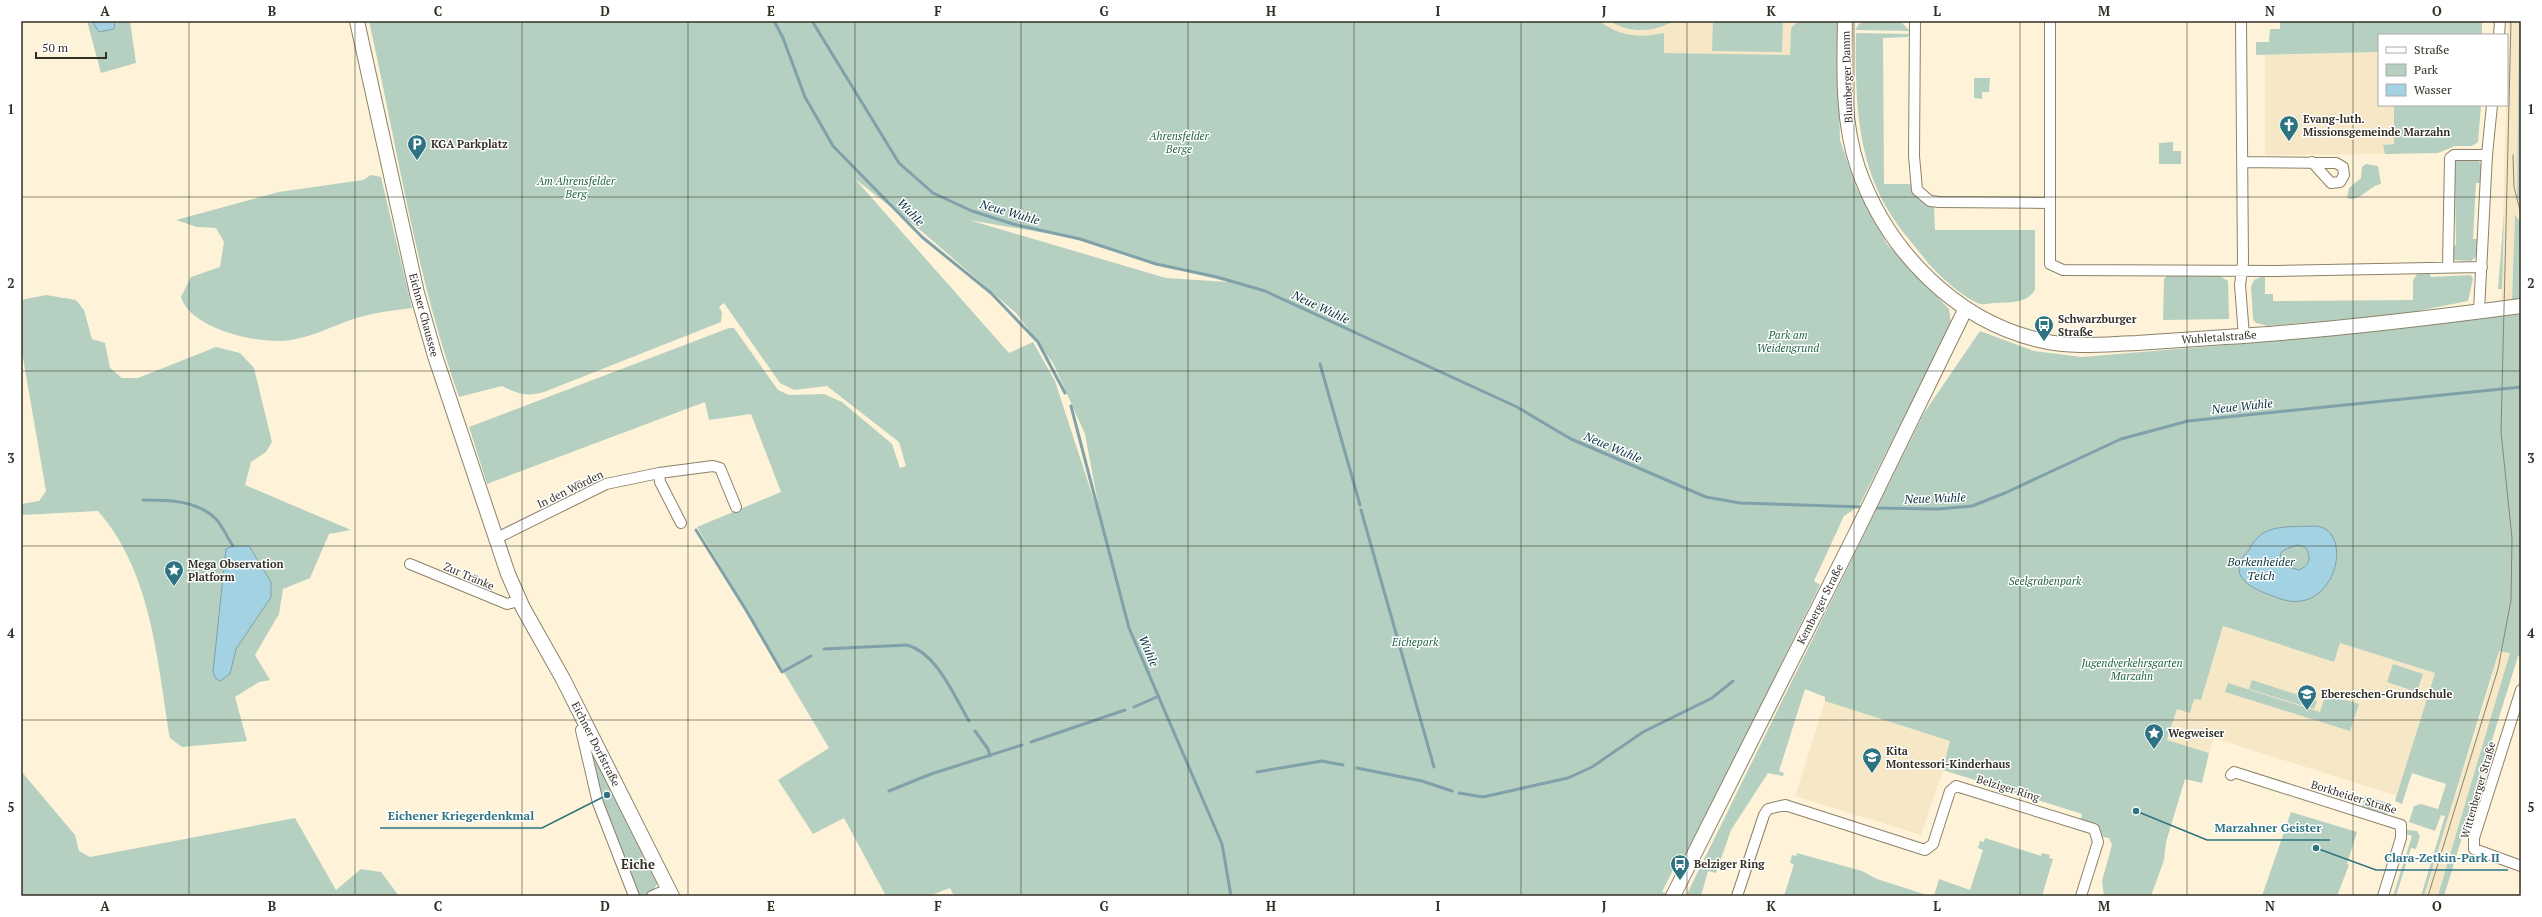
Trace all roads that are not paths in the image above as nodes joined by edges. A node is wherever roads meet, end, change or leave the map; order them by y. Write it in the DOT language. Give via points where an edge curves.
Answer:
graph roads {
  1 [pos="357,21"];
  2 [pos="1845,21"];
  3 [pos="1915,21"];
  4 [pos="2050,21"];
  5 [pos="2241,21"];
  6 [pos="2500,21"];
  7 [pos="2500,34"];
  8 [pos="2492,106"];
  9 [pos="2487,156"];
  10 [pos="2243,162"];
  11 [pos="2312,162"];
  12 [pos="2049,203"];
  13 [pos="2448,266"];
  14 [pos="2482,267"];
  15 [pos="2242,271"];
  16 [pos="2521,306"];
  17 [pos="1965,310"];
  18 [pos="2479,311"];
  19 [pos="2244,336"];
  20 [pos="659,473"];
  21 [pos="736,507"];
  22 [pos="681,523"];
  23 [pos="497,538"];
  24 [pos="410,564"];
  25 [pos="519,601"];
  26 [pos="2521,690"];
  27 [pos="581,730"];
  28 [pos="2231,776"];
  29 [pos="2521,866"];
  30 [pos="670,892"];
  31 [pos="634,896"];
  32 [pos="652,896"];
  33 [pos="1673,896"];
  34 [pos="1737,896"];
  35 [pos="2081,896"];
  36 [pos="2383,896"];
  1 -- 23 [label="main road, Eichner Chaussee" via="417,293 435,356"];
  2 -- 17 [label="main road, Blumberger Damm" via="1845,86 1849,130 1858,167 1872,201 1896,240 1916,265"];
  3 -- 12 [label="street" via="1915,183 1922,196 1930,201"];
  4 -- 12 [label="street"];
  5 -- 10 [label="street"];
  6 -- 7 [label="street"];
  8 -- 9 [label="street"];
  9 -- 13 [label="street" via="2454,155 2450,158"];
  9 -- 14 [label="street"];
  10 -- 11 [label="street"];
  10 -- 15 [label="street"];
  12 -- 15 [label="street" via="2050,264 2058,270"];
  13 -- 14 [label="street"];
  13 -- 15 [label="street" via="2410,270"];
  14 -- 18 [label="street"];
  15 -- 19 [label="street"];
  16 -- 18 [label="main road, Wuhletalstraße"];
  17 -- 19 [label="main road, Wuhletalstraße" via="2017,334 2061,344 2099,345"];
  17 -- 33 [label="main road, Kemberger Straße"];
  18 -- 19 [label="main road, Wuhletalstraße" via="2361,326"];
  20 -- 21 [label="street, In den Wörden" via="713,466 720,468"];
  20 -- 22 [label="street" via="660,482"];
  20 -- 23 [label="street, In den Wörden" via="606,484"];
  23 -- 25 [label="main road, Eichner Chaussee"];
  24 -- 25 [label="street, Zur Tränke" via="507,604"];
  25 -- 30 [label="main road, Eichner Dorfstraße" via="566,686"];
  26 -- 29 [label="street, Wittenberger Straße" via="2474,838 2474,849"];
  27 -- 31 [label="street, Eichner Dorfstraße" via="598,803"];
  28 -- 36 [label="street, Borkheider Straße" via="2234,772 2401,825 2401,838"];
  30 -- 32 [label="street, Eichner Dorfstraße"];
  34 -- 35 [label="street, Belziger Ring" via="1764,814 1768,809 1785,805 1925,850 1933,844 1950,791 1956,786 2094,829 2098,842"];
}
